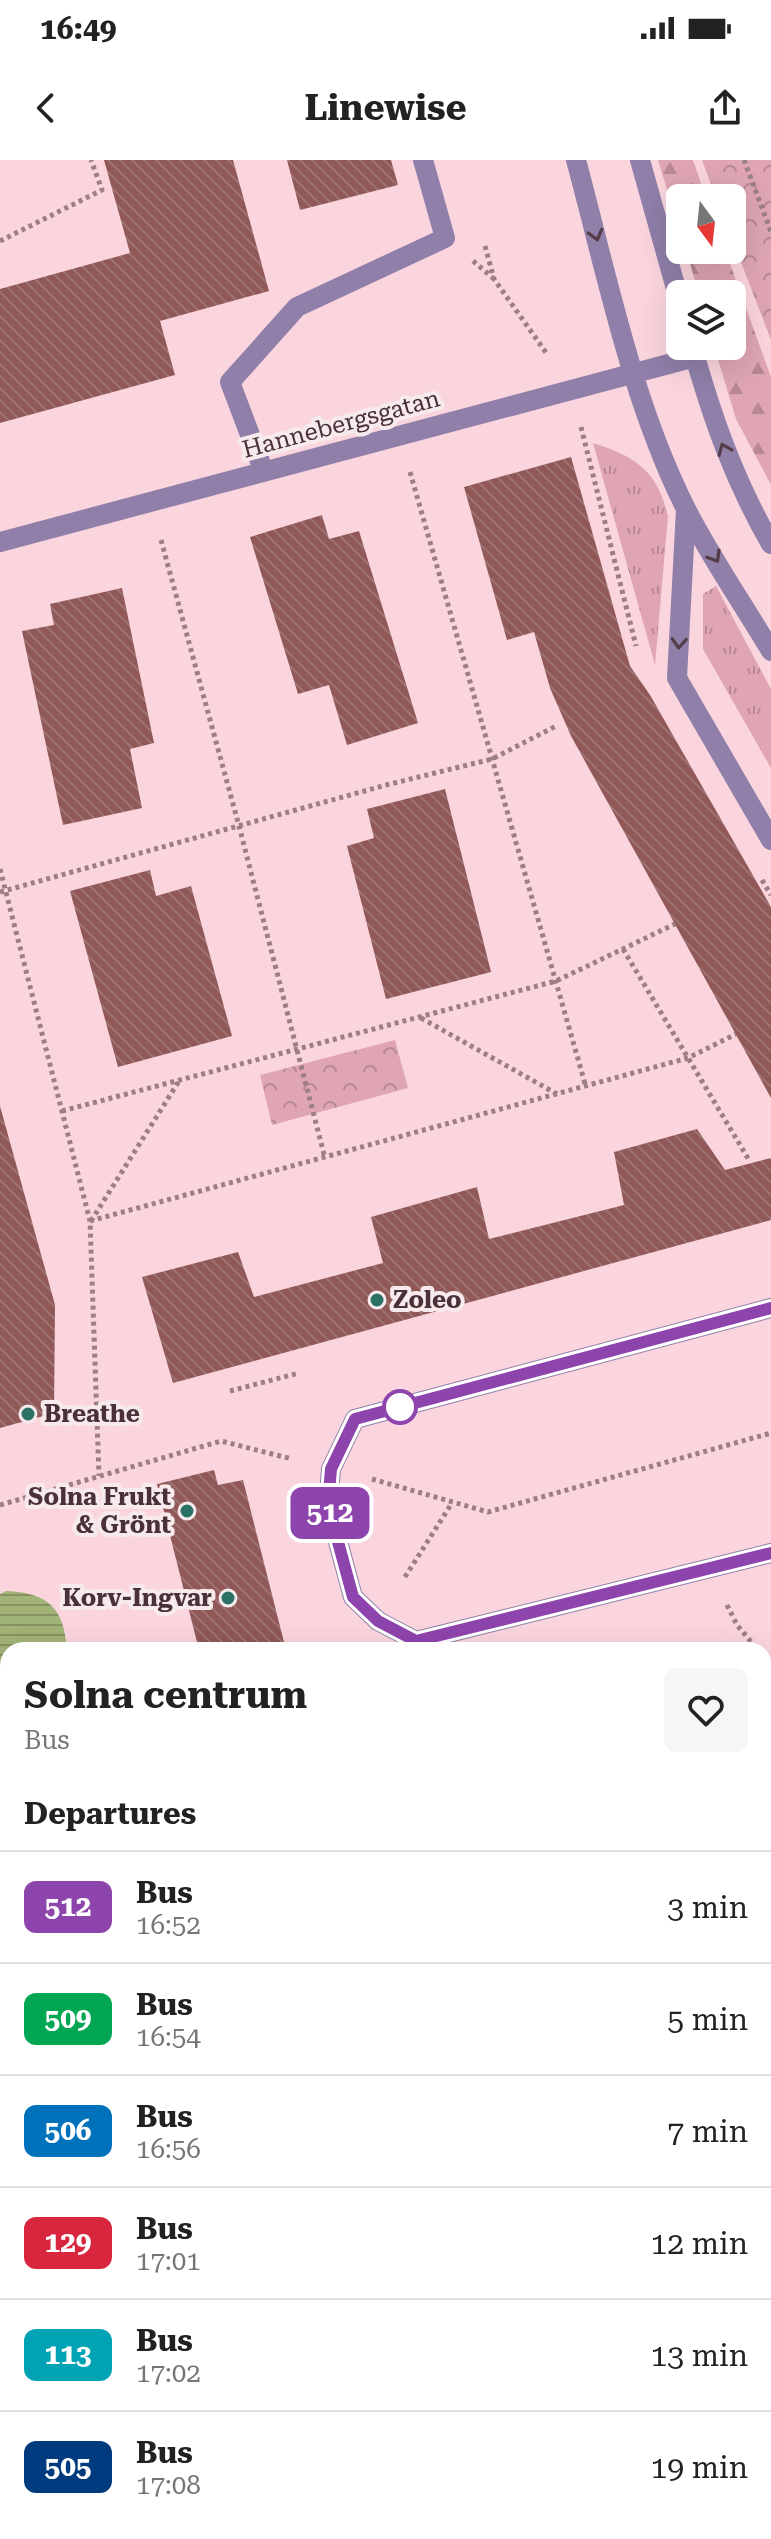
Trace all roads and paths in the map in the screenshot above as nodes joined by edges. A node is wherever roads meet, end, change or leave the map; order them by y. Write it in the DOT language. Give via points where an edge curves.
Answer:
graph roads {
  1 [pos="91,160"];
  2 [pos="423,160"];
  3 [pos="576,160"];
  4 [pos="640,160"];
  5 [pos="744,160"];
  6 [pos="771,232"];
  7 [pos="482,234"];
  8 [pos="0,241"];
  9 [pos="674,280"];
  10 [pos="672,360"];
  11 [pos="696,360"];
  12 [pos="634,374"];
  13 [pos="572,389"];
  14 [pos="400,435"];
  15 [pos="264,472"];
  16 [pos="151,502"];
  17 [pos="686,509"];
  18 [pos="0,542"];
  19 [pos="771,544"];
  20 [pos="771,651"];
  21 [pos="556,726"];
  22 [pos="492,759"];
  23 [pos="239,826"];
  24 [pos="771,840"];
  25 [pos="0,869"];
  26 [pos="3,891"];
  27 [pos="675,924"];
  28 [pos="623,949"];
  29 [pos="556,981"];
  30 [pos="420,1017"];
  31 [pos="736,1034"];
  32 [pos="297,1049"];
  33 [pos="688,1058"];
  34 [pos="179,1081"];
  35 [pos="586,1087"];
  36 [pos="557,1094"];
  37 [pos="62,1111"];
  38 [pos="325,1158"];
  39 [pos="749,1160"];
  40 [pos="90,1221"];
  41 [pos="771,1308"];
  42 [pos="299,1373"];
  43 [pos="230,1391"];
  44 [pos="771,1433"];
  45 [pos="221,1441"];
  46 [pos="99,1476"];
  47 [pos="0,1505"];
  48 [pos="771,1553"];
  49 [pos="709,1568"];
  50 [pos="405,1577"];
  51 [pos="751,1642"];
  1 -- 8 [label="path" via="102,190"];
  2 -- 15 [label="street" via="445,238 297,307 230,382"];
  3 -- 12 [label="street, one-way"];
  4 -- 9 [label="street"];
  5 -- 6 [label="path"];
  7 -- 13 [label="path" via="494,279"];
  10 -- 12 [label="street, Hannebergsgatan"];
  19 -- 11 [label="street, one-way" via="719,438"];
  12 -- 13 [label="street, Hannebergsgatan"];
  12 -- 17 [label="street"];
  13 -- 14 [label="street, Hannebergsgatan"];
  14 -- 15 [label="street, Hannebergsgatan"];
  14 -- 22 [label="path"];
  15 -- 16 [label="street, Hannebergsgatan"];
  16 -- 18 [label="street, Hannebergsgatan"];
  16 -- 23 [label="path"];
  17 -- 20 [label="street, one-way"];
  17 -- 24 [label="street, one-way" via="677,678"];
  21 -- 22 [label="path"];
  22 -- 23 [label="path"];
  22 -- 29 [label="path"];
  23 -- 26 [label="path"];
  23 -- 32 [label="path"];
  25 -- 26 [label="path"];
  26 -- 37 [label="path"];
  27 -- 28 [label="path"];
  28 -- 29 [label="path"];
  28 -- 33 [label="path"];
  29 -- 30 [label="path"];
  29 -- 35 [label="path"];
  30 -- 32 [label="path"];
  30 -- 36 [label="path"];
  31 -- 33 [label="path"];
  32 -- 34 [label="path"];
  32 -- 38 [label="path"];
  33 -- 35 [label="path"];
  33 -- 39 [label="path"];
  34 -- 37 [label="path"];
  34 -- 40 [label="path"];
  35 -- 36 [label="path"];
  36 -- 38 [label="path"];
  37 -- 40 [label="path"];
  38 -- 40 [label="path"];
  40 -- 46 [label="path"];
  41 -- 49 [label="street" via="355,1419 331,1469 328,1505 353,1597 378,1621 416,1641"];
  42 -- 43 [label="path"];
  44 -- 50 [label="path" via="488,1512 452,1503"];
  45 -- 46 [label="path"];
  46 -- 47 [label="path"];
  48 -- 49 [label="street"];
  49 -- 51 [label="path"];
}
